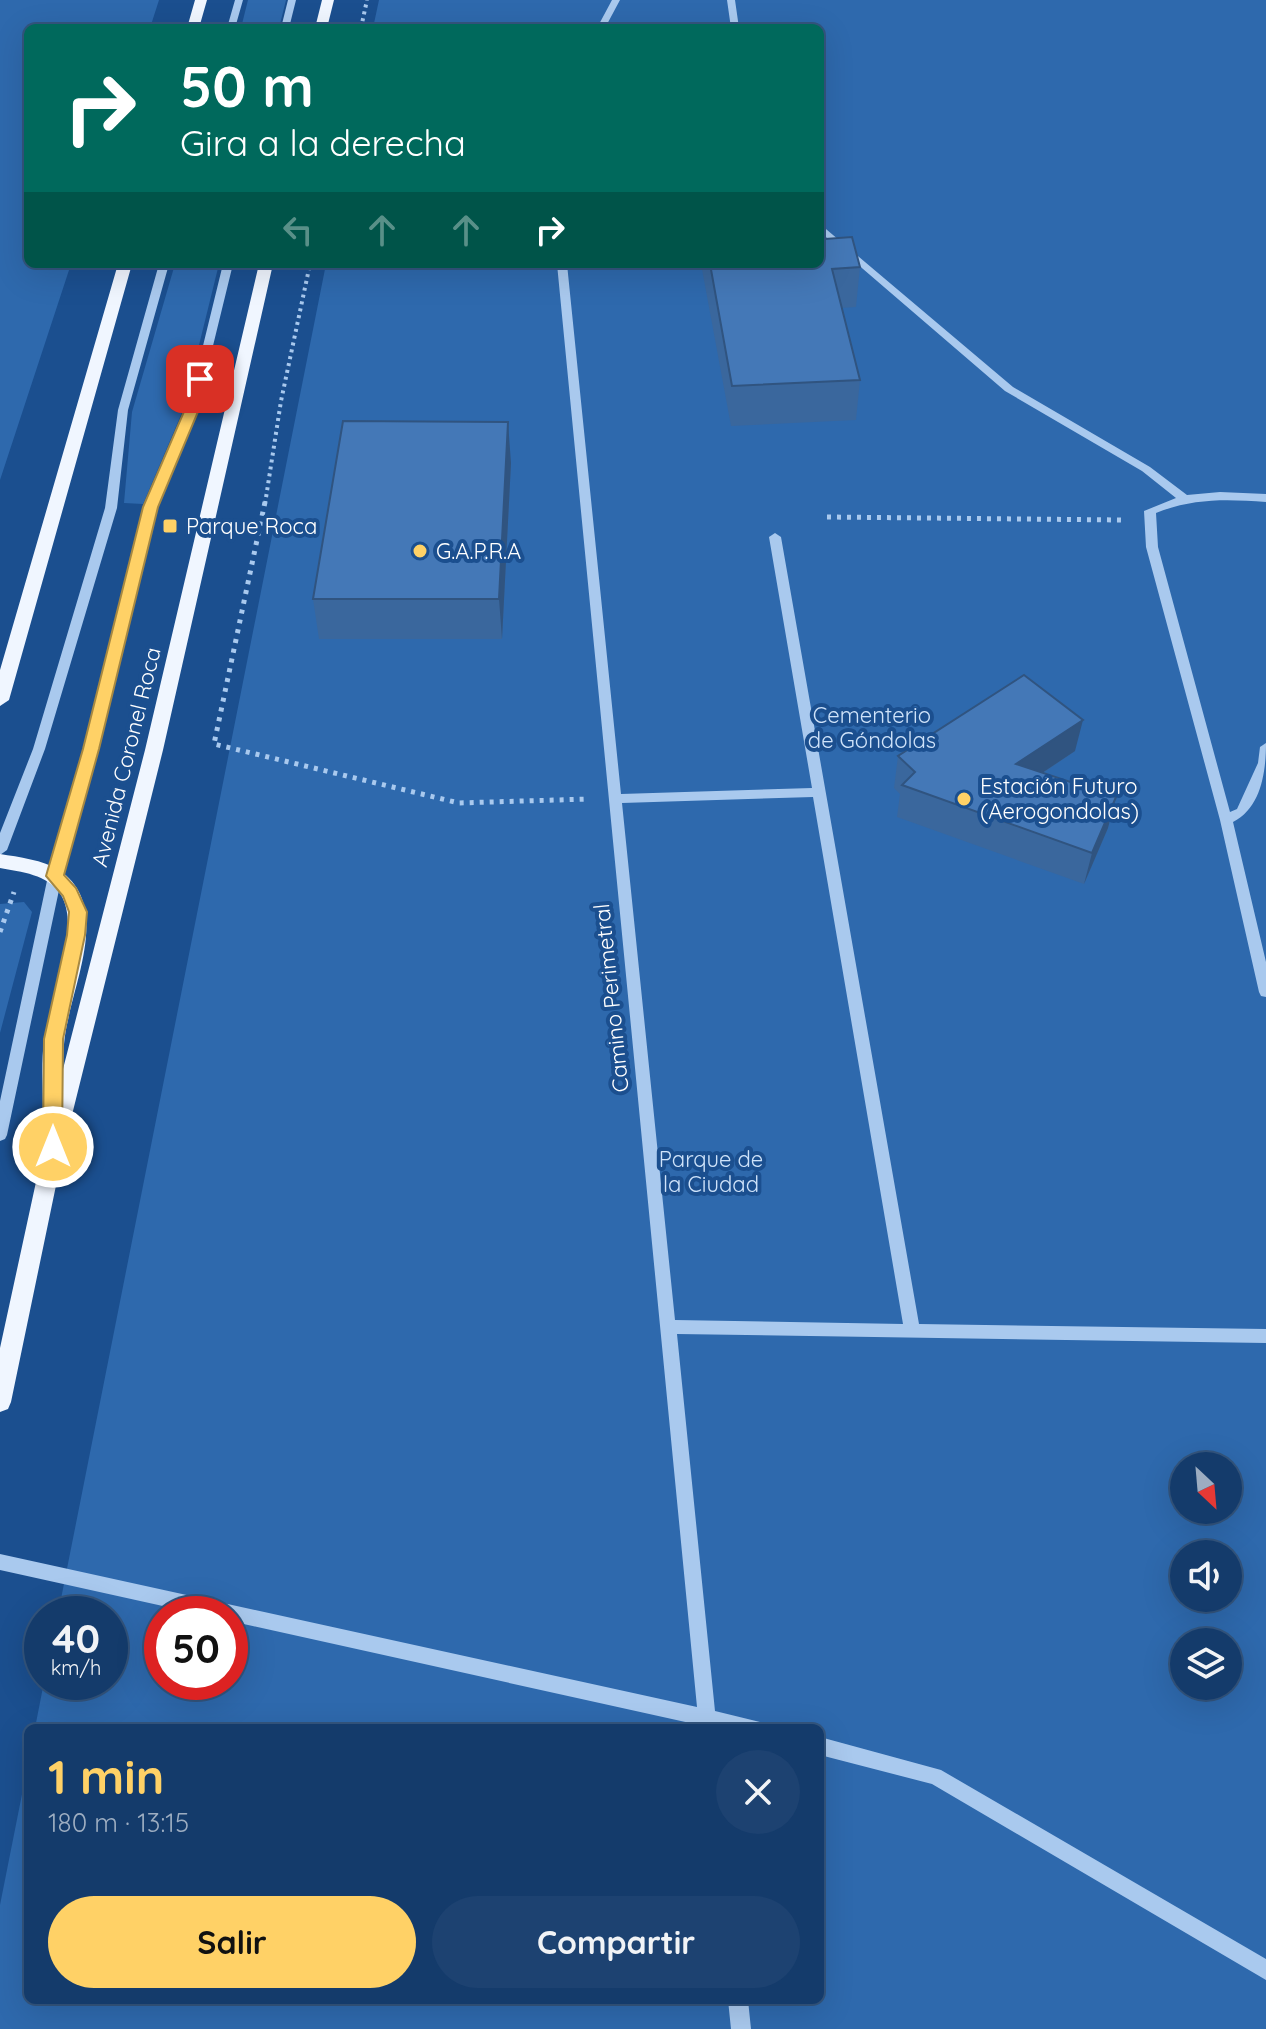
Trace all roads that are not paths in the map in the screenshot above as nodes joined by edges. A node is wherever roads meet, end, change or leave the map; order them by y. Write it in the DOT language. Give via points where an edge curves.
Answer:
graph roads {
  1 [pos="201,0"];
  2 [pos="239,0"];
  3 [pos="292,0"];
  4 [pos="328,0"];
  5 [pos="616,0"];
  6 [pos="731,0"];
  7 [pos="194,24"];
  8 [pos="232,24"];
  9 [pos="286,24"];
  10 [pos="322,24"];
  11 [pos="603,24"];
  12 [pos="734,24"];
  13 [pos="824,230"];
  14 [pos="124,268"];
  15 [pos="163,268"];
  16 [pos="227,268"];
  17 [pos="265,268"];
  18 [pos="562,268"];
  19 [pos="1182,497"];
  20 [pos="1266,498"];
  21 [pos="775,537"];
  22 [pos="0,700"];
  23 [pos="1266,747"];
  24 [pos="819,792"];
  25 [pos="615,799"];
  26 [pos="1226,820"];
  27 [pos="0,850"];
  28 [pos="0,861"];
  29 [pos="55,876"];
  30 [pos="1266,992"];
  31 [pos="0,1135"];
  32 [pos="53,1147"];
  33 [pos="668,1327"];
  34 [pos="912,1330"];
  35 [pos="1266,1336"];
  36 [pos="0,1402"];
  37 [pos="0,1562"];
  38 [pos="707,1722"];
  39 [pos="824,1747"];
  40 [pos="1266,1970"];
  41 [pos="738,2004"];
  42 [pos="741,2029"];
  1 -- 7 [label="main road"];
  2 -- 8 [label="street"];
  3 -- 9 [label="street"];
  4 -- 10 [label="main road"];
  5 -- 11 [label="street"];
  6 -- 12 [label="street"];
  13 -- 19 [label="street" via="1009,389 1146,469"];
  14 -- 22 [label="main road"];
  15 -- 27 [label="street" via="123,410 111,508 39,749"];
  16 -- 29 [label="street" via="193,407 150,507"];
  17 -- 32 [label="main road, Avenida Coronel Roca" via="154,750"];
  18 -- 25 [label="street, Camino Perimetral"];
  19 -- 20 [label="street"];
  19 -- 26 [label="street" via="1150,511 1152,547"];
  21 -- 24 [label="street"];
  23 -- 26 [label="street" via="1242,812"];
  24 -- 25 [label="street"];
  24 -- 34 [label="street"];
  25 -- 33 [label="street, Camino Perimetral"];
  26 -- 30 [label="street"];
  28 -- 29 [label="main road"];
  29 -- 31 [label="street"];
  29 -- 32 [label="main road" via="78,912 54,1039"];
  32 -- 36 [label="main road, Avenida Coronel Roca"];
  33 -- 34 [label="street"];
  33 -- 38 [label="street, Camino Perimetral"];
  34 -- 35 [label="street"];
  37 -- 38 [label="street"];
  39 -- 40 [label="street" via="935,1776"];
  41 -- 42 [label="street"];
}
